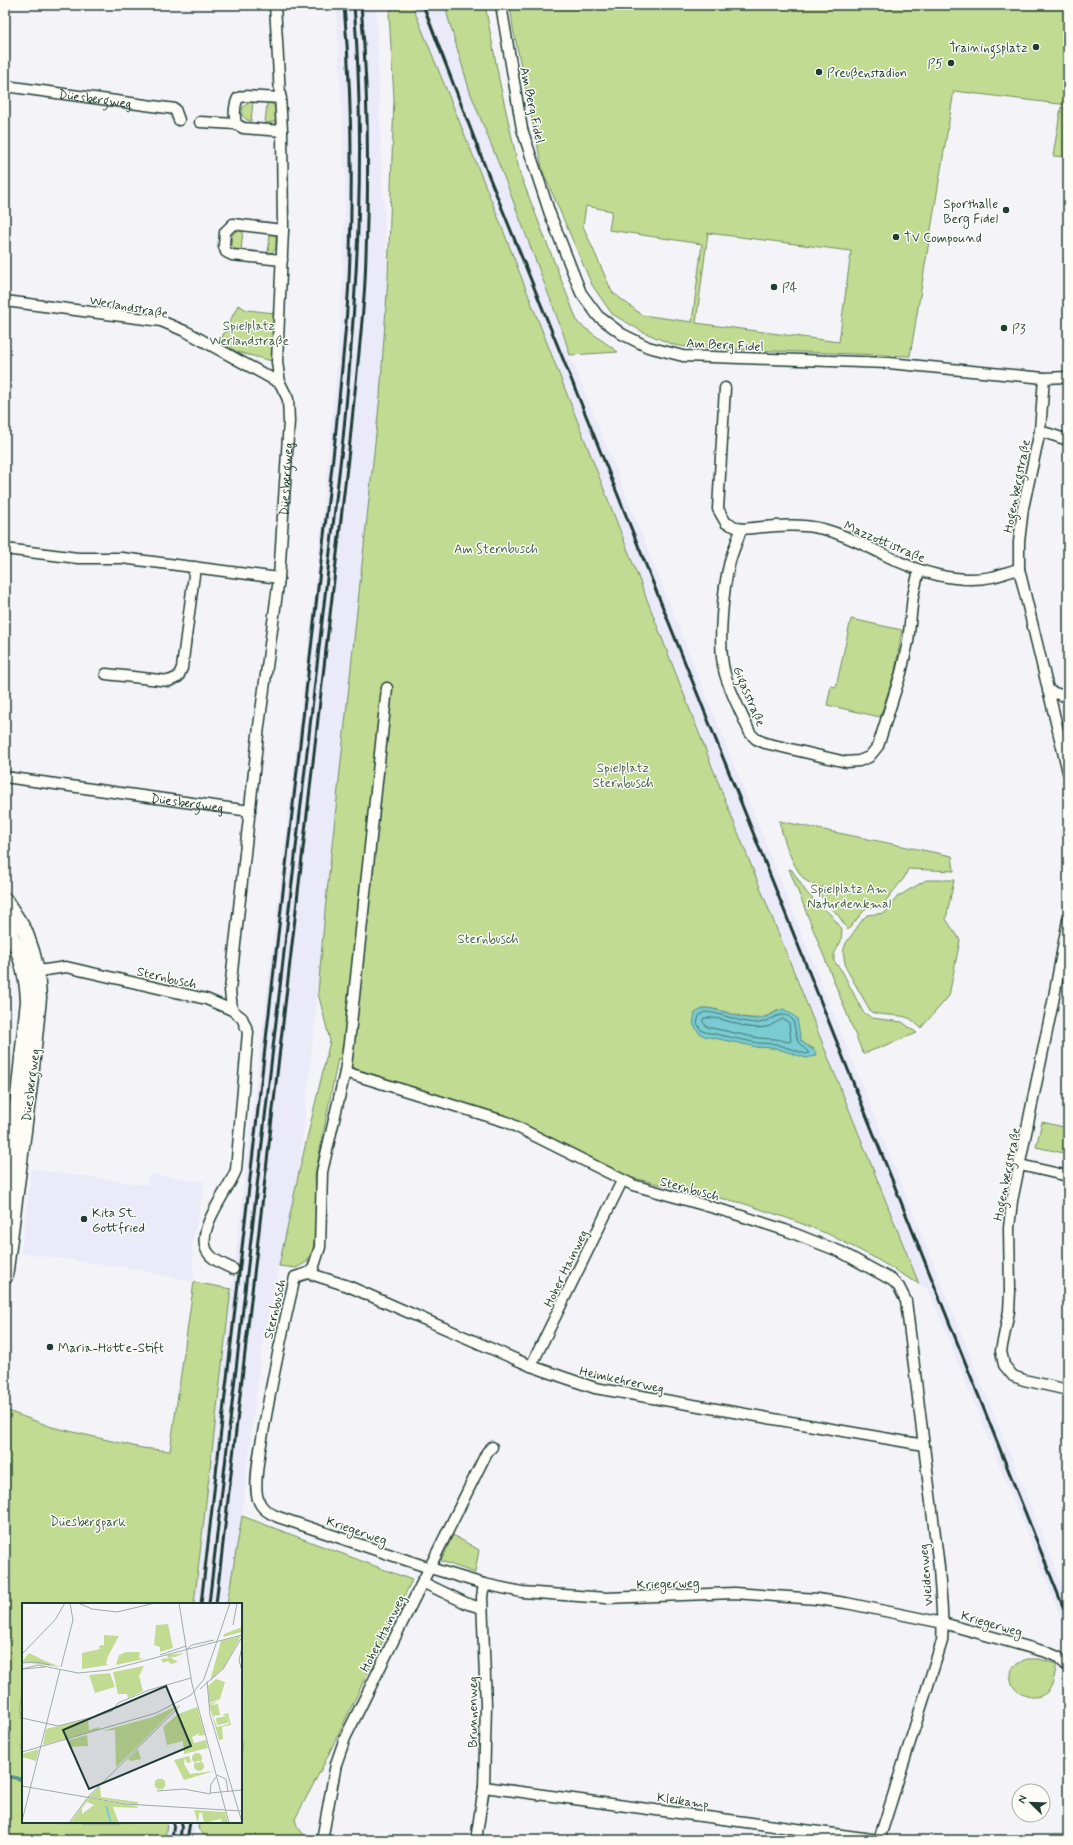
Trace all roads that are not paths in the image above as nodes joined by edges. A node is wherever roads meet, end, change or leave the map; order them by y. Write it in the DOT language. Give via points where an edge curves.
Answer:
graph roads {
  1 [pos="275,5"];
  2 [pos="501,5"];
  3 [pos="5,86"];
  4 [pos="281,98"];
  5 [pos="179,120"];
  6 [pos="200,122"];
  7 [pos="236,124"];
  8 [pos="282,131"];
  9 [pos="283,230"];
  10 [pos="282,260"];
  11 [pos="5,301"];
  12 [pos="1068,377"];
  13 [pos="1044,378"];
  14 [pos="280,383"];
  15 [pos="724,388"];
  16 [pos="1040,431"];
  17 [pos="1068,440"];
  18 [pos="741,529"];
  19 [pos="5,549"];
  20 [pos="195,567"];
  21 [pos="1019,569"];
  22 [pos="919,570"];
  23 [pos="279,578"];
  24 [pos="106,674"];
  25 [pos="387,688"];
  26 [pos="1048,691"];
  27 [pos="1068,697"];
  28 [pos="1068,772"];
  29 [pos="5,777"];
  30 [pos="250,811"];
  31 [pos="5,900"];
  32 [pos="1068,920"];
  33 [pos="5,923"];
  34 [pos="31,973"];
  35 [pos="232,1010"];
  36 [pos="345,1072"];
  37 [pos="1020,1165"];
  38 [pos="1068,1176"];
  39 [pos="622,1181"];
  40 [pos="5,1201"];
  41 [pos="232,1269"];
  42 [pos="308,1273"];
  43 [pos="5,1277"];
  44 [pos="906,1301"];
  45 [pos="531,1366"];
  46 [pos="1068,1390"];
  47 [pos="924,1445"];
  48 [pos="492,1447"];
  49 [pos="270,1514"];
  50 [pos="430,1568"];
  51 [pos="422,1582"];
  52 [pos="484,1584"];
  53 [pos="482,1608"];
  54 [pos="944,1623"];
  55 [pos="1068,1667"];
  56 [pos="484,1787"];
  57 [pos="322,1840"];
  58 [pos="476,1840"];
  59 [pos="879,1840"];
  1 -- 4 [label="street"];
  2 -- 13 [label="street, Am Berg Fidel" via="522,129 550,214 581,293 598,316 622,334 648,347 683,356 889,363"];
  3 -- 5 [label="street, Düesbergweg" via="174,109"];
  4 -- 7 [label="street" via="238,98 235,103"];
  4 -- 8 [label="street"];
  6 -- 7 [label="street"];
  7 -- 8 [label="street" via="243,128"];
  8 -- 9 [label="street"];
  9 -- 10 [label="street"];
  9 -- 10 [label="street" via="234,224 225,232 224,246 226,252 232,255"];
  10 -- 14 [label="street" via="277,362"];
  11 -- 14 [label="street, Werlandstraße" via="161,322 187,332"];
  12 -- 13 [label="street, Am Berg Fidel"];
  13 -- 16 [label="street, Hogenbergstraße"];
  14 -- 23 [label="street, Düesbergweg" via="288,398 288,421"];
  15 -- 18 [label="street" via="718,509 726,523"];
  16 -- 17 [label="street"];
  16 -- 21 [label="street, Hogenbergstraße" via="1023,508"];
  18 -- 22 [label="street, Mazzottistraße" via="783,525 822,528 857,540"];
  18 -- 22 [label="street, Gigasstraße" via="726,584 721,658 725,674 750,733 765,743 846,762 869,757 878,746 901,673"];
  19 -- 20 [label="street" via="78,558 122,558"];
  20 -- 23 [label="street"];
  20 -- 24 [label="street" via="182,668 178,677 169,681"];
  21 -- 22 [label="street, Mazzottistraße" via="992,577 975,578 952,577"];
  21 -- 26 [label="street, Hogenbergstraße"];
  23 -- 30 [label="street, Düesbergweg"];
  25 -- 36 [label="street, Sternbusch"];
  26 -- 27 [label="street"];
  26 -- 28 [label="street, Hogenbergstraße"];
  29 -- 30 [label="street, Düesbergweg"];
  30 -- 35 [label="street, Düesbergweg" via="230,990"];
  31 -- 34 [label="street, Düesbergweg" via="25,932"];
  32 -- 37 [label="street, Hogenbergstraße"];
  33 -- 34 [label="street, Düesbergweg"];
  34 -- 35 [label="street, Sternbusch" via="66,967 206,999"];
  34 -- 40 [label="street, Düesbergweg"];
  34 -- 43 [label="street, Düesbergweg" via="38,998 31,1077"];
  35 -- 41 [label="street, Sternbusch" via="242,1018 248,1032 236,1170 232,1182 206,1226 204,1237 205,1247 210,1255"];
  36 -- 39 [label="street, Sternbusch" via="507,1122"];
  36 -- 42 [label="street, Sternbusch" via="322,1172 320,1247 315,1265"];
  37 -- 38 [label="street"];
  37 -- 46 [label="street, Hogenbergstraße" via="1009,1228 1009,1311 1001,1351 1004,1365 1013,1376"];
  39 -- 44 [label="street, Sternbusch" via="732,1213 842,1252 892,1280"];
  39 -- 45 [label="street, Hoher Hainweg"];
  42 -- 45 [label="street, Heimkehrerweg" via="348,1286"];
  42 -- 49 [label="street, Sternbusch" via="295,1276 274,1368 259,1457 257,1499 262,1508"];
  44 -- 47 [label="street, Weidenweg"];
  45 -- 47 [label="street, Heimkehrerweg" via="595,1388"];
  47 -- 54 [label="street, Weidenweg"];
  48 -- 50 [label="street, Hoher Hainweg" via="487,1452"];
  49 -- 50 [label="street, Kriegerweg"];
  50 -- 51 [label="street, Hoher Hainweg"];
  50 -- 52 [label="street, Kriegerweg"];
  51 -- 53 [label="street"];
  51 -- 57 [label="street, Hoher Hainweg" via="345,1738 336,1764"];
  52 -- 53 [label="street, Brunnenweg"];
  52 -- 54 [label="street, Kriegerweg" via="522,1592 592,1598 734,1594 817,1599 846,1602"];
  53 -- 56 [label="street, Brunnenweg" via="486,1705"];
  54 -- 55 [label="street, Kriegerweg" via="1046,1652 1058,1657"];
  54 -- 59 [label="street, Weidenweg" via="942,1641"];
  56 -- 58 [label="street, Brunnenweg"];
  56 -- 59 [label="street, Kleikamp"];
}
